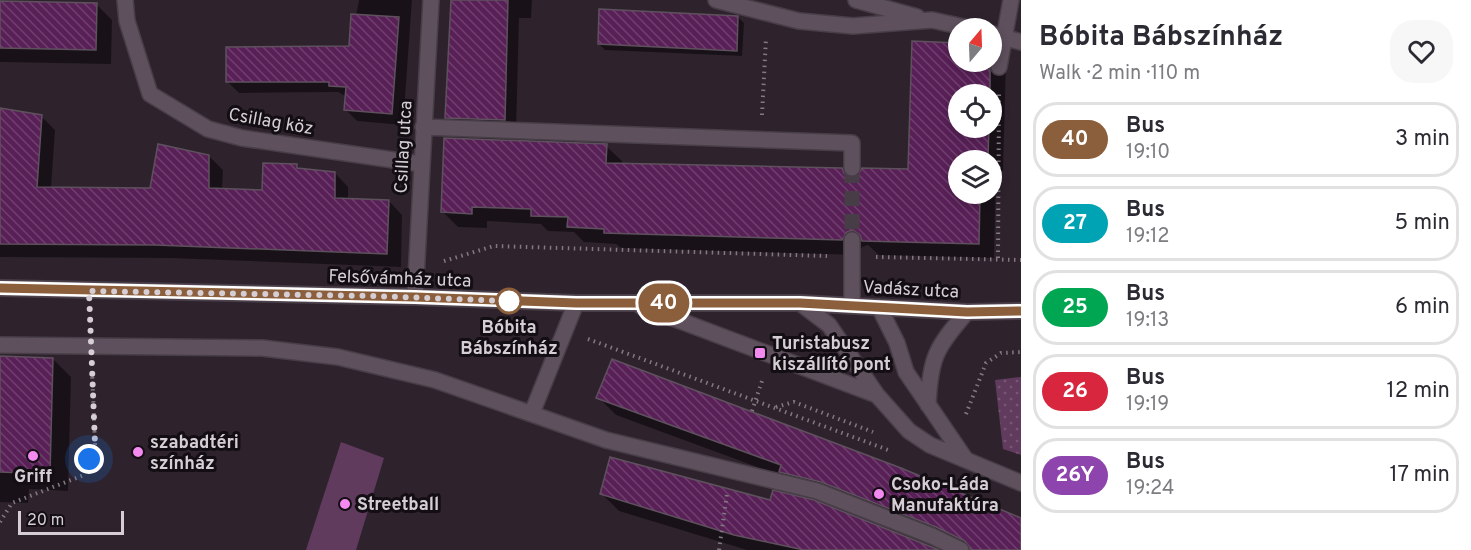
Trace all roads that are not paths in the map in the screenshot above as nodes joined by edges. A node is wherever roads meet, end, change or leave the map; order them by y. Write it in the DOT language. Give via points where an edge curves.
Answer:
graph roads {
  1 [pos="125,0"];
  2 [pos="431,0"];
  3 [pos="716,0"];
  4 [pos="856,0"];
  5 [pos="1011,0"];
  6 [pos="932,20"];
  7 [pos="948,24"];
  8 [pos="1002,24"];
  9 [pos="1002,36"];
  10 [pos="1021,42"];
  11 [pos="423,127"];
  12 [pos="421,164"];
  13 [pos="852,168"];
  14 [pos="852,240"];
  15 [pos="0,288"];
  16 [pos="415,297"];
  17 [pos="576,303"];
  18 [pos="632,303"];
  19 [pos="800,303"];
  20 [pos="852,306"];
  21 [pos="879,307"];
  22 [pos="1021,311"];
  23 [pos="967,312"];
  24 [pos="0,345"];
  25 [pos="877,395"];
  26 [pos="928,405"];
  27 [pos="532,413"];
  28 [pos="967,462"];
  29 [pos="1021,483"];
  30 [pos="961,550"];
  1 -- 12 [label="street, Csillag köz" via="127,21 150,94 208,129 242,138"];
  2 -- 11 [label="street, Csillag utca"];
  3 -- 6 [label="street" via="799,21 854,26"];
  4 -- 6 [label="street"];
  5 -- 8 [label="street"];
  6 -- 7 [label="street"];
  9 -- 10 [label="street"];
  11 -- 12 [label="street, Csillag utca"];
  11 -- 13 [label="street" via="852,143"];
  12 -- 16 [label="street, Csillag utca"];
  14 -- 20 [label="street"];
  15 -- 16 [label="street, Felsővámház utca"];
  16 -- 17 [label="street, Felsővámház utca"];
  17 -- 18 [label="street, Felsővámház utca"];
  17 -- 27 [label="street"];
  18 -- 19 [label="street, Felsővámház utca"];
  18 -- 25 [label="street"];
  19 -- 20 [label="street, Vadász utca"];
  19 -- 25 [label="street" via="829,325"];
  20 -- 21 [label="street, Vadász utca"];
  21 -- 23 [label="street, Vadász utca"];
  21 -- 26 [label="street" via="906,372"];
  22 -- 23 [label="street, Vadász utca"];
  23 -- 26 [label="street" via="940,342 930,372"];
  24 -- 27 [label="street" via="261,348 338,357 435,380"];
  25 -- 28 [label="street" via="909,431"];
  26 -- 28 [label="street"];
  27 -- 30 [label="street" via="606,440 817,491"];
  28 -- 29 [label="street"];
}
